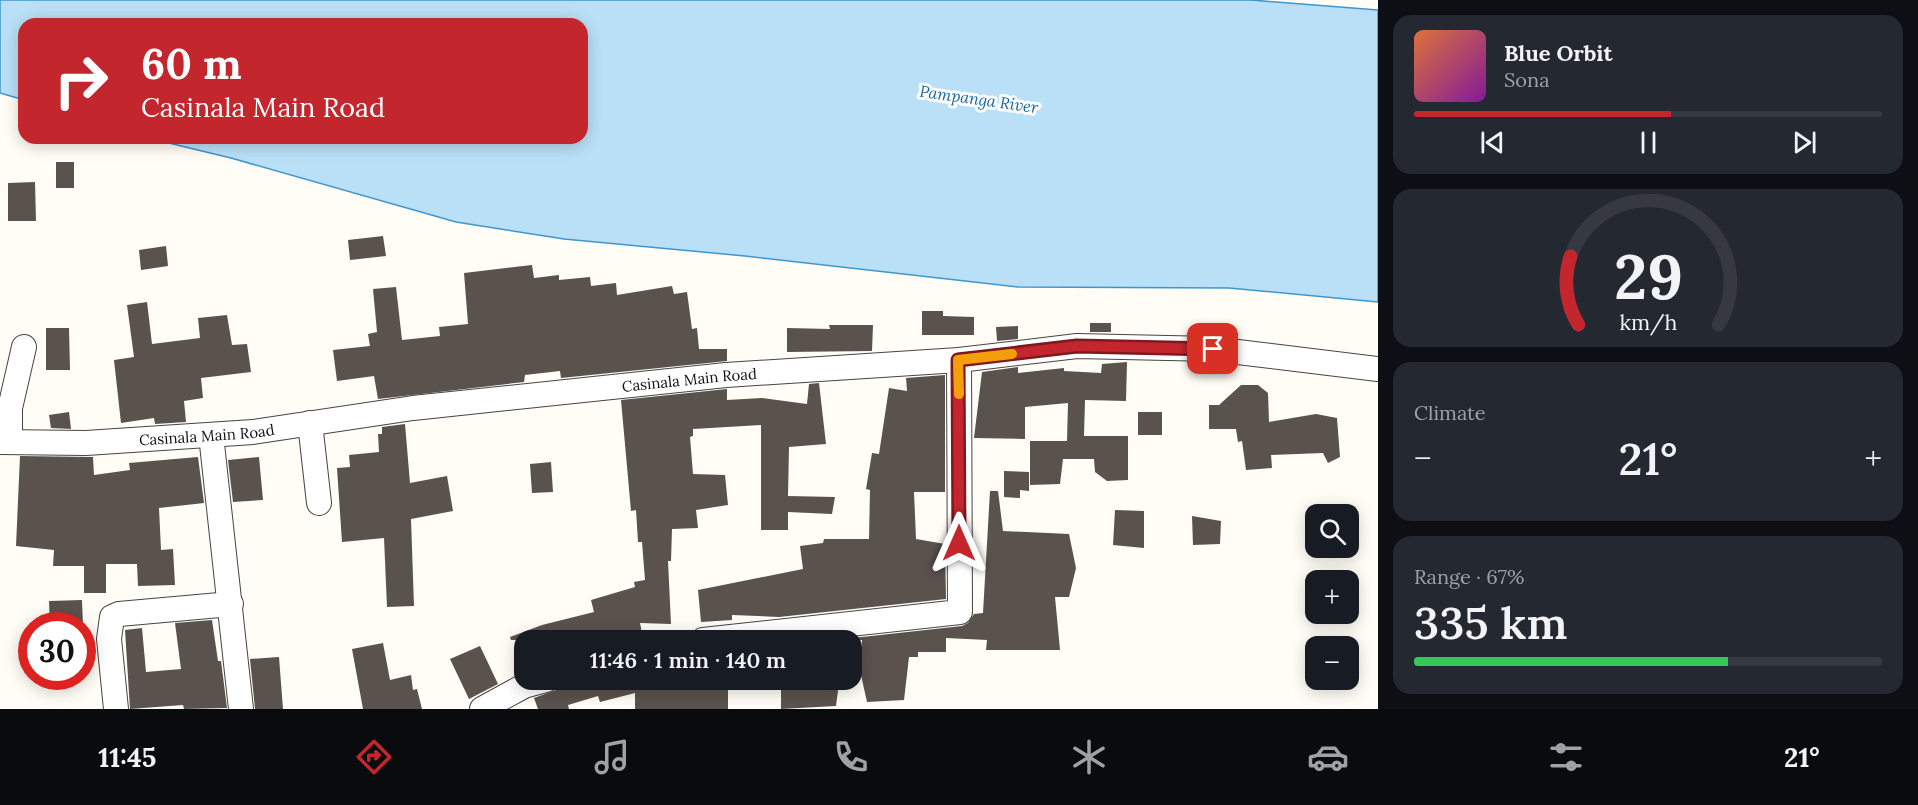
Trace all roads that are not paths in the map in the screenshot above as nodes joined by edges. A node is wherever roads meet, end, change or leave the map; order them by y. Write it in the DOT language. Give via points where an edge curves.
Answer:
graph roads {
  1 [pos="24,347"];
  2 [pos="958,360"];
  3 [pos="1378,369"];
  4 [pos="310,423"];
  5 [pos="212,435"];
  6 [pos="5,442"];
  7 [pos="319,503"];
  8 [pos="231,604"];
  9 [pos="795,630"];
  10 [pos="517,690"];
  11 [pos="116,709"];
  12 [pos="241,709"];
  13 [pos="482,709"];
  1 -- 6 [label="street"];
  2 -- 3 [label="street, Casinala Main Road" via="1077,346 1213,349"];
  2 -- 4 [label="street, Casinala Main Road" via="726,375 413,408"];
  2 -- 9 [label="street" via="960,612"];
  4 -- 5 [label="street, Casinala Main Road"];
  4 -- 7 [label="street"];
  5 -- 6 [label="street, Casinala Main Road" via="86,443"];
  5 -- 8 [label="street"];
  8 -- 11 [label="street" via="111,617 109,639"];
  8 -- 12 [label="street"];
  10 -- 13 [label="street"];
}
